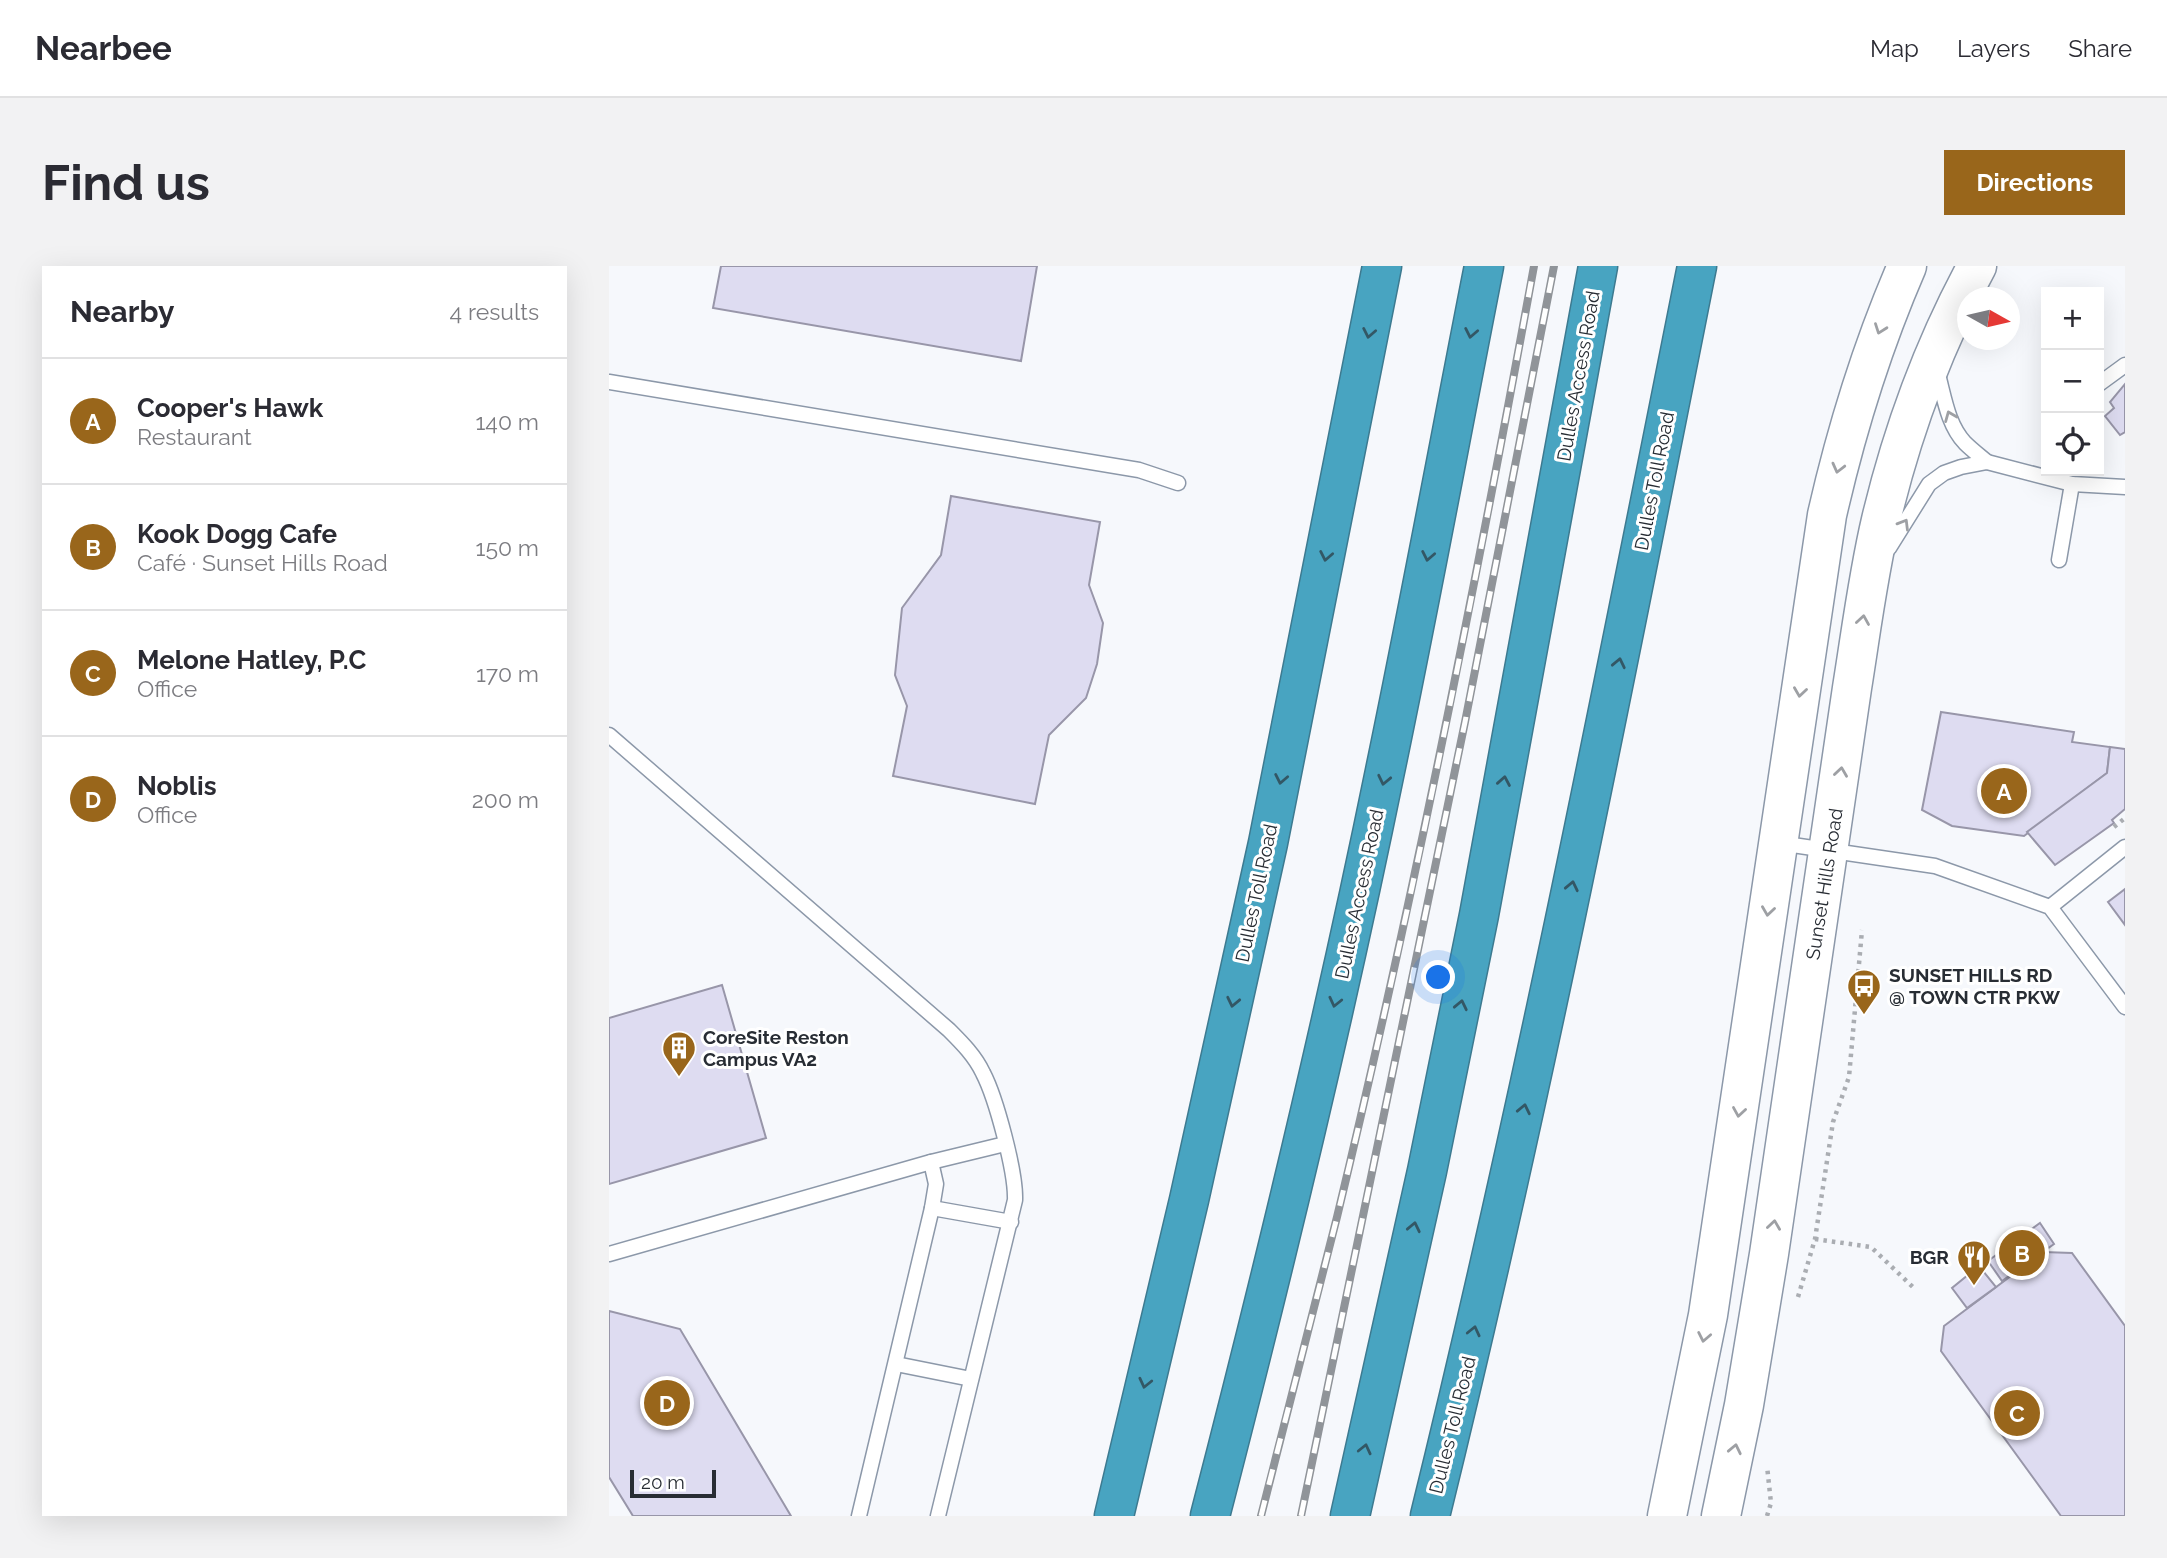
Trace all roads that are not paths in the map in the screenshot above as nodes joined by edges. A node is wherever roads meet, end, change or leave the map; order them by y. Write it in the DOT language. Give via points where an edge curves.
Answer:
graph roads {
  1 [pos="1382,266"];
  2 [pos="1484,266"];
  3 [pos="1598,266"];
  4 [pos="1697,266"];
  5 [pos="1907,266"];
  6 [pos="1977,266"];
  7 [pos="1933,358"];
  8 [pos="2125,365"];
  9 [pos="2104,380"];
  10 [pos="609,382"];
  11 [pos="1987,462"];
  12 [pos="1178,482"];
  13 [pos="2072,484"];
  14 [pos="2125,487"];
  15 [pos="2059,560"];
  16 [pos="1869,582"];
  17 [pos="609,735"];
  18 [pos="1778,843"];
  19 [pos="2125,847"];
  20 [pos="1830,850"];
  21 [pos="2050,907"];
  22 [pos="2125,1007"];
  23 [pos="1005,1144"];
  24 [pos="931,1162"];
  25 [pos="932,1208"];
  26 [pos="1011,1222"];
  27 [pos="609,1254"];
  28 [pos="896,1364"];
  29 [pos="971,1379"];
  30 [pos="859,1516"];
  31 [pos="938,1516"];
  32 [pos="1114,1516"];
  33 [pos="1210,1516"];
  34 [pos="1350,1516"];
  35 [pos="1430,1516"];
  36 [pos="1667,1516"];
  37 [pos="1721,1516"];
  1 -- 32 [label="highway, Dulles Toll Road, one-way" via="1268,843"];
  2 -- 33 [label="highway, Dulles Access Road, one-way" via="1361,887 1262,1317"];
  34 -- 3 [label="highway, Dulles Access Road, one-way" via="1476,928"];
  35 -- 4 [label="highway, Dulles Toll Road, one-way" via="1565,921"];
  5 -- 18 [label="main road, one-way" via="1855,402 1827,515"];
  6 -- 7 [label="main road, Sunset Hills Road"];
  11 -- 7 [label="lane, one-way" via="1954,426"];
  7 -- 16 [label="main road, Sunset Hills Road" via="1894,473"];
  8 -- 9 [label="lane"];
  10 -- 12 [label="lane" via="1139,470"];
  11 -- 13 [label="lane"];
  16 -- 11 [label="lane, one-way" via="1929,484 1953,470"];
  13 -- 14 [label="lane"];
  13 -- 15 [label="lane"];
  20 -- 16 [label="main road, Sunset Hills Road, one-way"];
  17 -- 23 [label="lane" via="950,1030 982,1070"];
  18 -- 20 [label="lane"];
  18 -- 36 [label="main road, one-way" via="1708,1315"];
  19 -- 21 [label="lane"];
  20 -- 21 [label="lane" via="1935,866"];
  37 -- 20 [label="main road, Sunset Hills Road, one-way" via="1756,1336"];
  21 -- 22 [label="lane"];
  23 -- 24 [label="lane"];
  23 -- 26 [label="lane" via="1016,1188"];
  24 -- 25 [label="lane" via="936,1184"];
  24 -- 27 [label="lane"];
  25 -- 26 [label="lane"];
  25 -- 28 [label="lane"];
  26 -- 29 [label="lane"];
  28 -- 29 [label="lane"];
  28 -- 30 [label="lane"];
  29 -- 31 [label="lane"];
}
